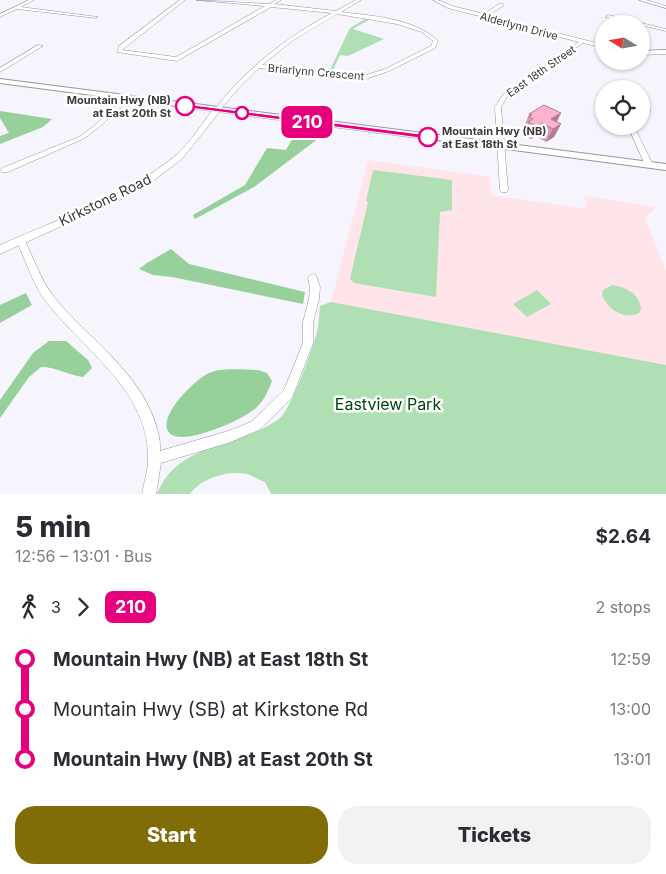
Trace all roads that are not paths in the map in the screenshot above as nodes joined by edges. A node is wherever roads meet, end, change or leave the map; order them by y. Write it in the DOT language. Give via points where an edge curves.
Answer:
graph roads {
  1 [pos="32,0"];
  2 [pos="183,0"];
  3 [pos="198,0"];
  4 [pos="279,0"];
  5 [pos="359,0"];
  6 [pos="435,0"];
  7 [pos="641,0"];
  8 [pos="502,5"];
  9 [pos="267,6"];
  10 [pos="666,7"];
  11 [pos="17,8"];
  12 [pos="334,13"];
  13 [pos="0,16"];
  14 [pos="96,16"];
  15 [pos="484,16"];
  16 [pos="650,26"];
  17 [pos="666,30"];
  18 [pos="581,43"];
  19 [pos="595,45"];
  20 [pos="40,46"];
  21 [pos="666,52"];
  22 [pos="650,53"];
  23 [pos="258,66"];
  24 [pos="0,70"];
  25 [pos="0,82"];
  26 [pos="127,98"];
  27 [pos="217,110"];
  28 [pos="635,135"];
  29 [pos="501,146"];
  30 [pos="649,165"];
  31 [pos="666,167"];
  32 [pos="5,170"];
  33 [pos="504,190"];
  34 [pos="21,240"];
  35 [pos="0,250"];
  36 [pos="313,278"];
  37 [pos="157,458"];
  38 [pos="149,494"];
  1 -- 11 [label="street"];
  2 -- 9 [label="street" via="119,51 176,59"];
  3 -- 9 [label="street"];
  4 -- 9 [label="street"];
  5 -- 12 [label="street"];
  6 -- 15 [label="street, Alderlynn Drive"];
  7 -- 10 [label="street"];
  8 -- 15 [label="street"];
  9 -- 12 [label="street"];
  11 -- 13 [label="street"];
  11 -- 14 [label="street"];
  12 -- 23 [label="street" via="301,32"];
  12 -- 23 [label="street, Briarlynn Crescent" via="383,18 422,30 432,36 436,44 371,76"];
  15 -- 18 [label="street, Alderlynn Drive"];
  16 -- 17 [label="street"];
  18 -- 19 [label="street, Alderlynn Drive"];
  18 -- 29 [label="street, East 18th Street" via="507,93 498,114"];
  20 -- 24 [label="street"];
  21 -- 22 [label="street"];
  23 -- 27 [label="street"];
  25 -- 26 [label="main road"];
  26 -- 27 [label="main road"];
  26 -- 32 [label="street" via="81,138"];
  27 -- 29 [label="main road"];
  27 -- 34 [label="street, Kirkstone Road" via="164,170 124,194"];
  28 -- 30 [label="street"];
  29 -- 30 [label="main road"];
  29 -- 33 [label="street, East 18th Street"];
  30 -- 31 [label="main road"];
  34 -- 35 [label="street, Kirkstone Road"];
  34 -- 37 [label="street" via="48,297 126,379 144,407"];
  36 -- 37 [label="street" via="314,299 308,322 308,343 288,394 255,426"];
  37 -- 38 [label="street"];
}
